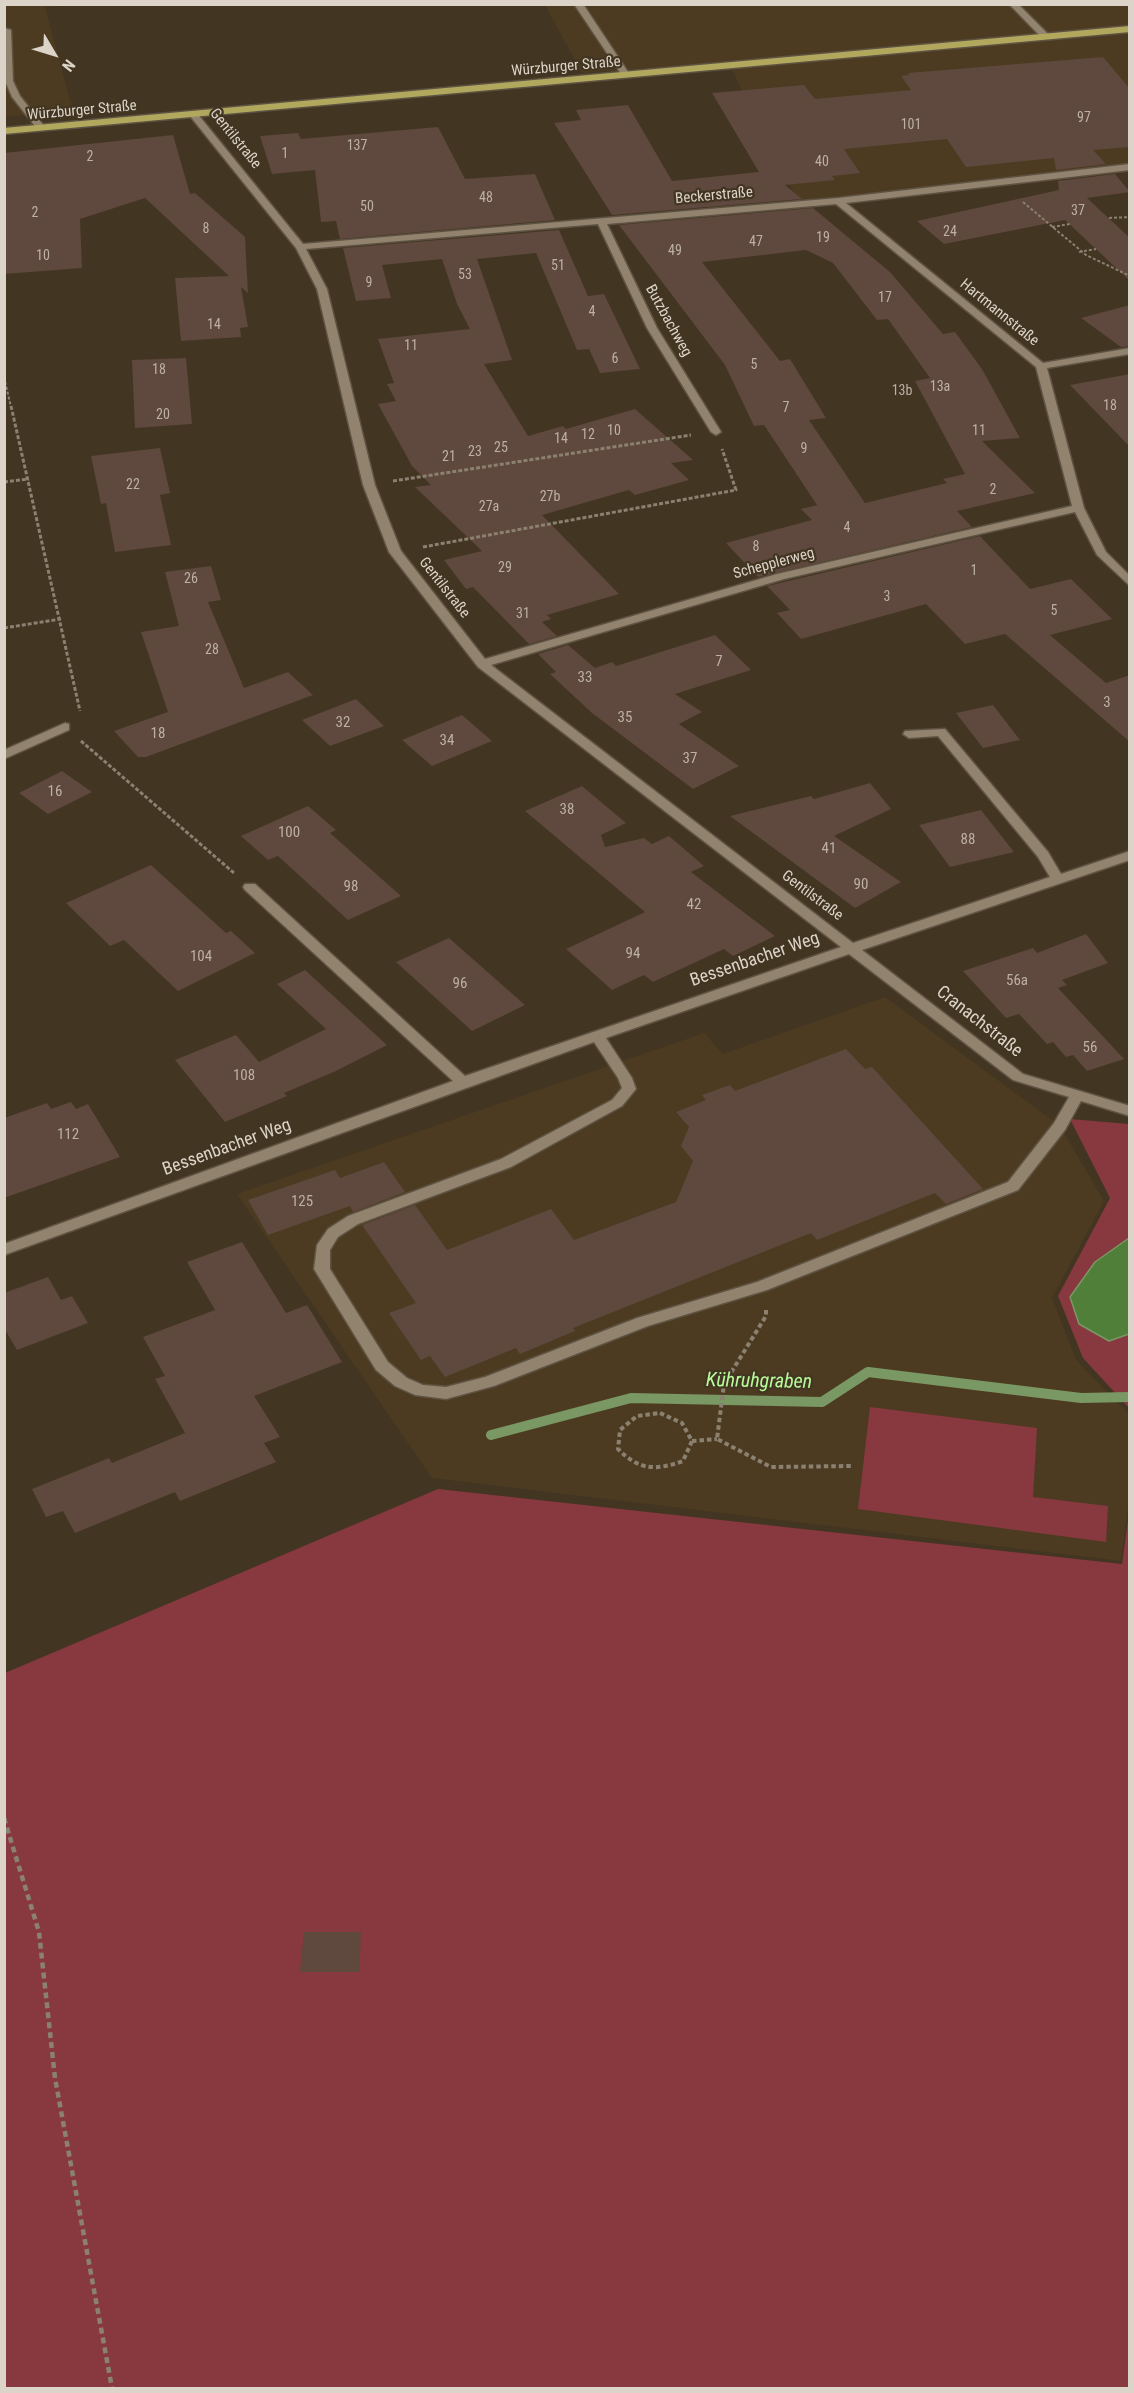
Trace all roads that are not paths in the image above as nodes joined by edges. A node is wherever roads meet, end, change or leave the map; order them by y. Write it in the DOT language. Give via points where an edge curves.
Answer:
graph roads {
  1 [pos="578,4"];
  2 [pos="1013,4"];
  3 [pos="1130,29"];
  4 [pos="7,30"];
  5 [pos="1046,37"];
  6 [pos="627,75"];
  7 [pos="16,97"];
  8 [pos="4,98"];
  9 [pos="193,114"];
  10 [pos="41,128"];
  11 [pos="4,131"];
  12 [pos="1130,167"];
  13 [pos="838,201"];
  14 [pos="601,221"];
  15 [pos="300,247"];
  16 [pos="1130,351"];
  17 [pos="1041,366"];
  18 [pos="716,432"];
  19 [pos="1078,508"];
  20 [pos="1130,583"];
  21 [pos="482,664"];
  22 [pos="65,727"];
  23 [pos="909,734"];
  24 [pos="4,755"];
  25 [pos="1130,855"];
  26 [pos="1058,879"];
  27 [pos="250,887"];
  28 [pos="853,948"];
  29 [pos="597,1037"];
  30 [pos="463,1082"];
  31 [pos="1077,1096"];
  32 [pos="1130,1111"];
  33 [pos="4,1250"];
  1 -- 6 [label="street"];
  2 -- 5 [label="street"];
  3 -- 5 [label="main road, Würzburger Straße"];
  4 -- 7 [label="street" via="9,81"];
  5 -- 6 [label="main road, Würzburger Straße"];
  6 -- 9 [label="main road, Würzburger Straße"];
  7 -- 8 [label="street"];
  7 -- 10 [label="street"];
  9 -- 10 [label="main road, Würzburger Straße"];
  9 -- 15 [label="street, Gentilstraße"];
  10 -- 11 [label="main road, Würzburger Straße"];
  12 -- 13 [label="street, Beckerstraße"];
  13 -- 14 [label="street, Beckerstraße"];
  13 -- 17 [label="street, Hartmannstraße"];
  14 -- 15 [label="street, Beckerstraße"];
  14 -- 18 [label="street, Butzbachweg" via="652,328"];
  15 -- 21 [label="street, Gentilstraße" via="321,289 369,485 395,552"];
  16 -- 17 [label="street"];
  17 -- 19 [label="street, Hartmannstraße"];
  19 -- 20 [label="street, Hartmannstraße" via="1101,553"];
  19 -- 21 [label="street, Schepplerweg" via="781,576"];
  21 -- 28 [label="street, Gentilstraße"];
  22 -- 24 [label="street"];
  23 -- 26 [label="street" via="941,732 1043,855"];
  25 -- 26 [label="street, Bessenbacher Weg"];
  26 -- 28 [label="street, Bessenbacher Weg"];
  27 -- 30 [label="street"];
  28 -- 29 [label="street, Bessenbacher Weg"];
  28 -- 31 [label="street, Cranachstraße" via="1018,1077"];
  29 -- 30 [label="street, Bessenbacher Weg"];
  29 -- 31 [label="street" via="626,1078 629,1089 617,1103 506,1163 353,1220 333,1233 322,1249 322,1269 382,1365 401,1382 421,1391 446,1393 488,1382 644,1322 762,1286 1013,1186"];
  30 -- 33 [label="street, Bessenbacher Weg"];
  31 -- 32 [label="street, Cranachstraße"];
}
